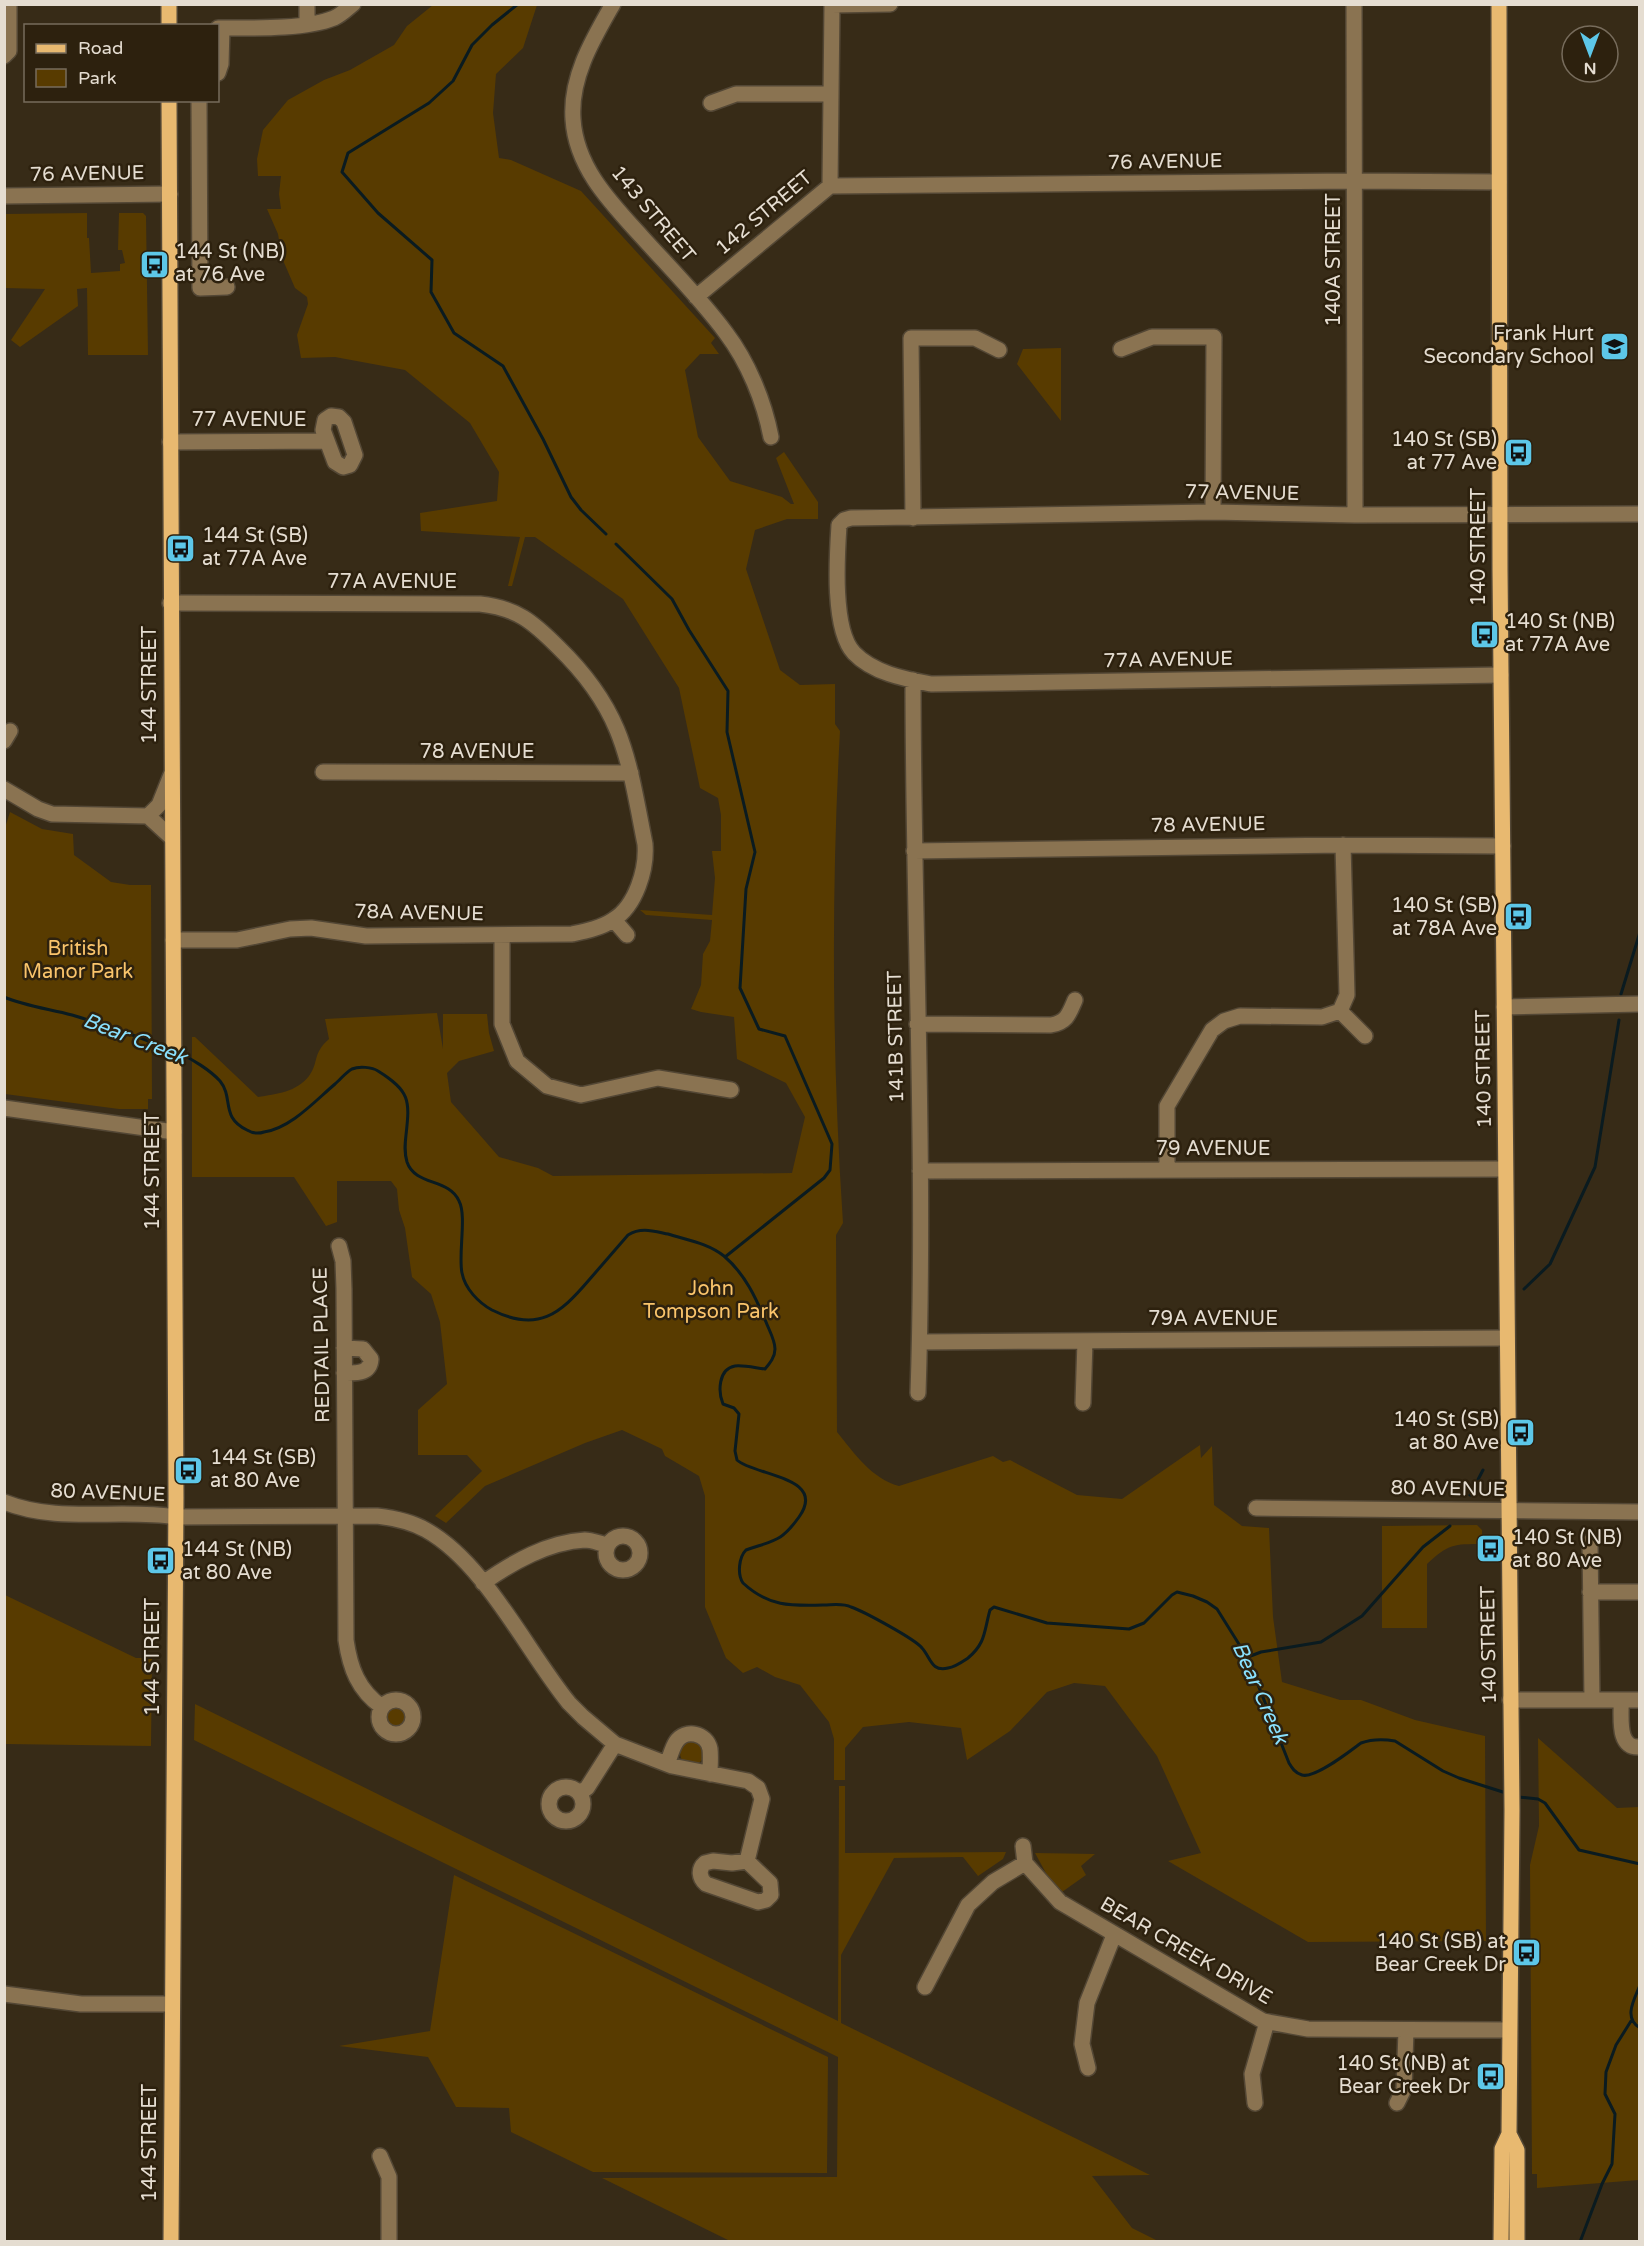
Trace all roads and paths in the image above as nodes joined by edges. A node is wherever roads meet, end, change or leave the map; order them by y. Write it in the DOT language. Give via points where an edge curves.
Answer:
graph roads {
  1 [pos="9,4"];
  2 [pos="169,4"];
  3 [pos="307,4"];
  4 [pos="353,4"];
  5 [pos="613,4"];
  6 [pos="890,4"];
  7 [pos="1354,4"];
  8 [pos="1499,4"];
  9 [pos="832,5"];
  10 [pos="169,24"];
  11 [pos="307,24"];
  12 [pos="220,28"];
  13 [pos="5,55"];
  14 [pos="219,70"];
  15 [pos="831,94"];
  16 [pos="169,102"];
  17 [pos="199,102"];
  18 [pos="711,103"];
  19 [pos="1354,181"];
  20 [pos="1499,182"];
  21 [pos="830,186"];
  22 [pos="170,194"];
  23 [pos="4,196"];
  24 [pos="227,287"];
  25 [pos="696,297"];
  26 [pos="1121,349"];
  27 [pos="999,350"];
  28 [pos="771,437"];
  29 [pos="327,441"];
  30 [pos="170,442"];
  31 [pos="1213,512"];
  32 [pos="1640,514"];
  33 [pos="1355,515"];
  34 [pos="1500,515"];
  35 [pos="913,518"];
  36 [pos="170,603"];
  37 [pos="847,642"];
  38 [pos="1501,675"];
  39 [pos="913,680"];
  40 [pos="323,772"];
  41 [pos="172,773"];
  42 [pos="631,773"];
  43 [pos="4,789"];
  44 [pos="148,816"];
  45 [pos="172,838"];
  46 [pos="1343,844"];
  47 [pos="1503,846"];
  48 [pos="914,851"];
  49 [pos="619,915"];
  50 [pos="502,935"];
  51 [pos="627,935"];
  52 [pos="172,940"];
  53 [pos="1075,1000"];
  54 [pos="1640,1004"];
  55 [pos="1504,1007"];
  56 [pos="1340,1011"];
  57 [pos="917,1024"];
  58 [pos="1365,1036"];
  59 [pos="731,1090"];
  60 [pos="5,1109"];
  61 [pos="174,1131"];
  62 [pos="1505,1169"];
  63 [pos="1167,1170"];
  64 [pos="920,1172"];
  65 [pos="339,1246"];
  66 [pos="1507,1338"];
  67 [pos="1085,1341"];
  68 [pos="920,1342"];
  69 [pos="344,1348"];
  70 [pos="344,1373"];
  71 [pos="918,1393"];
  72 [pos="1083,1403"];
  73 [pos="4,1502"];
  74 [pos="1256,1508"];
  75 [pos="1508,1511"];
  76 [pos="1640,1512"];
  77 [pos="345,1516"];
  78 [pos="176,1517"];
  79 [pos="1590,1542"];
  80 [pos="608,1545"];
  81 [pos="483,1583"];
  82 [pos="1590,1592"];
  83 [pos="1640,1592"];
  84 [pos="1510,1700"];
  85 [pos="1592,1700"];
  86 [pos="1621,1700"];
  87 [pos="1640,1700"];
  88 [pos="382,1707"];
  89 [pos="615,1744"];
  90 [pos="1640,1747"];
  91 [pos="667,1764"];
  92 [pos="710,1774"];
  93 [pos="579,1793"];
  94 [pos="1023,1846"];
  95 [pos="747,1861"];
  96 [pos="1025,1863"];
  97 [pos="1114,1935"];
  98 [pos="925,1987"];
  99 [pos="4,1994"];
  100 [pos="172,2004"];
  101 [pos="1267,2022"];
  102 [pos="1406,2030"];
  103 [pos="1508,2031"];
  104 [pos="1088,2068"];
  105 [pos="1255,2103"];
  106 [pos="1397,2103"];
  107 [pos="1509,2134"];
  108 [pos="380,2156"];
  109 [pos="171,2241"];
  110 [pos="389,2241"];
  111 [pos="1501,2241"];
  112 [pos="1517,2241"];
  1 -- 13 [label="street" via="9,51"];
  2 -- 10 [label="main road"];
  3 -- 11 [label="street"];
  4 -- 11 [label="street" via="337,17"];
  5 -- 25 [label="street, 143 STREET" via="586,50 576,90 573,118 580,154 601,193"];
  6 -- 9 [label="street"];
  7 -- 19 [label="street, 140A STREET"];
  8 -- 20 [label="main road, 140 STREET"];
  9 -- 15 [label="street, 142 STREET"];
  11 -- 12 [label="street"];
  12 -- 14 [label="street"];
  15 -- 18 [label="street" via="736,94"];
  15 -- 21 [label="street, 142 STREET"];
  16 -- 22 [label="main road, 144 STREET"];
  17 -- 24 [label="street" via="200,288"];
  19 -- 20 [label="street, 76 AVENUE"];
  19 -- 21 [label="street, 76 AVENUE"];
  19 -- 33 [label="street, 140A STREET"];
  20 -- 34 [label="main road, 140 STREET"];
  21 -- 25 [label="street, 142 STREET"];
  22 -- 23 [label="street, 76 AVENUE"];
  22 -- 30 [label="main road, 144 STREET"];
  25 -- 28 [label="street, 143 STREET" via="738,352 767,417"];
  26 -- 31 [label="street" via="1152,337 1214,337"];
  27 -- 35 [label="street" via="975,338 911,338"];
  29 -- 30 [label="street, 77 AVENUE"];
  30 -- 36 [label="main road, 144 STREET"];
  31 -- 33 [label="street, 77 AVENUE"];
  31 -- 35 [label="street, 77 AVENUE"];
  32 -- 34 [label="street, 77 AVENUE"];
  33 -- 34 [label="street, 77 AVENUE"];
  34 -- 38 [label="main road, 140 STREET"];
  35 -- 37 [label="street, 77 AVENUE" via="851,518 839,525 838,602"];
  36 -- 41 [label="main road, 144 STREET"];
  36 -- 42 [label="street, 77A AVENUE" via="480,604 505,608 534,623 581,670 617,726"];
  37 -- 39 [label="street, 77A AVENUE" via="868,663"];
  38 -- 39 [label="street, 77A AVENUE" via="931,684"];
  38 -- 47 [label="main road, 140 STREET"];
  39 -- 48 [label="street, 141B STREET"];
  40 -- 42 [label="street, 78 AVENUE"];
  41 -- 44 [label="street" via="159,805"];
  41 -- 45 [label="main road, 144 STREET"];
  42 -- 49 [label="street" via="646,857 640,880"];
  43 -- 44 [label="street" via="52,814"];
  44 -- 45 [label="street"];
  45 -- 52 [label="main road, 144 STREET"];
  46 -- 47 [label="street, 78 AVENUE"];
  46 -- 48 [label="street, 78 AVENUE"];
  46 -- 56 [label="street" via="1347,995"];
  47 -- 55 [label="main road, 140 STREET"];
  48 -- 57 [label="street, 141B STREET"];
  49 -- 50 [label="street, 78A AVENUE" via="595,928 572,934"];
  49 -- 51 [label="street"];
  50 -- 52 [label="street, 78A AVENUE" via="366,936 311,928 237,940"];
  50 -- 59 [label="street" via="502,1024 517,1061 547,1086 581,1095 658,1078"];
  52 -- 61 [label="main road, 144 STREET"];
  53 -- 57 [label="street" via="1066,1019 1051,1025"];
  54 -- 55 [label="street"];
  55 -- 62 [label="main road, 140 STREET"];
  56 -- 58 [label="street"];
  56 -- 63 [label="street" via="1322,1017 1240,1016 1212,1030 1167,1106"];
  57 -- 64 [label="street, 141B STREET"];
  60 -- 61 [label="street"];
  61 -- 78 [label="main road, 144 STREET"];
  62 -- 63 [label="street, 79 AVENUE"];
  62 -- 66 [label="main road, 140 STREET"];
  63 -- 64 [label="street, 79 AVENUE"];
  64 -- 68 [label="street, 141B STREET"];
  65 -- 69 [label="street, REDTAIL PLACE" via="343,1261"];
  66 -- 67 [label="street, 79A AVENUE"];
  66 -- 75 [label="main road, 140 STREET"];
  67 -- 68 [label="street, 79A AVENUE"];
  67 -- 72 [label="street"];
  68 -- 71 [label="street, 141B STREET"];
  69 -- 70 [label="street, REDTAIL PLACE"];
  69 -- 70 [label="street" via="363,1349 371,1359 367,1370"];
  70 -- 77 [label="street, REDTAIL PLACE"];
  73 -- 78 [label="street, 80 AVENUE" via="59,1514"];
  74 -- 75 [label="street, 80 AVENUE"];
  75 -- 76 [label="street, 80 AVENUE"];
  75 -- 84 [label="main road, 140 STREET"];
  77 -- 78 [label="street, 80 AVENUE"];
  77 -- 81 [label="street, 80 AVENUE" via="398,1519 426,1530 462,1556"];
  77 -- 88 [label="street, REDTAIL PLACE" via="349,1659 357,1681"];
  78 -- 100 [label="main road, 144 STREET"];
  79 -- 82 [label="street"];
  80 -- 81 [label="street" via="587,1540 547,1547"];
  81 -- 89 [label="street, 80 AVENUE" via="569,1703"];
  82 -- 83 [label="street"];
  82 -- 85 [label="street"];
  84 -- 85 [label="street"];
  84 -- 103 [label="main road, 140 STREET"];
  85 -- 86 [label="street"];
  86 -- 87 [label="street"];
  86 -- 90 [label="street" via="1625,1743"];
  89 -- 91 [label="street"];
  89 -- 93 [label="street" via="587,1788"];
  91 -- 92 [label="street"];
  91 -- 92 [label="street" via="679,1738 697,1734 710,1748"];
  92 -- 95 [label="street" via="748,1781 758,1788 762,1798"];
  94 -- 96 [label="street"];
  96 -- 97 [label="street, BEAR CREEK DRIVE" via="1060,1902"];
  96 -- 98 [label="street" via="993,1882 968,1905"];
  97 -- 101 [label="street, BEAR CREEK DRIVE"];
  97 -- 104 [label="street" via="1087,2003 1082,2044"];
  99 -- 100 [label="street" via="81,2004"];
  100 -- 109 [label="main road, 144 STREET"];
  101 -- 102 [label="street, BEAR CREEK DRIVE" via="1308,2029"];
  101 -- 105 [label="street" via="1252,2074"];
  102 -- 103 [label="street, BEAR CREEK DRIVE"];
  102 -- 106 [label="street" via="1404,2089"];
  103 -- 107 [label="main road, 140 STREET"];
  107 -- 111 [label="main road, 140 STREET" via="1502,2149"];
  107 -- 112 [label="main road, 140 STREET" via="1517,2150"];
  108 -- 110 [label="street" via="389,2177"];
}
